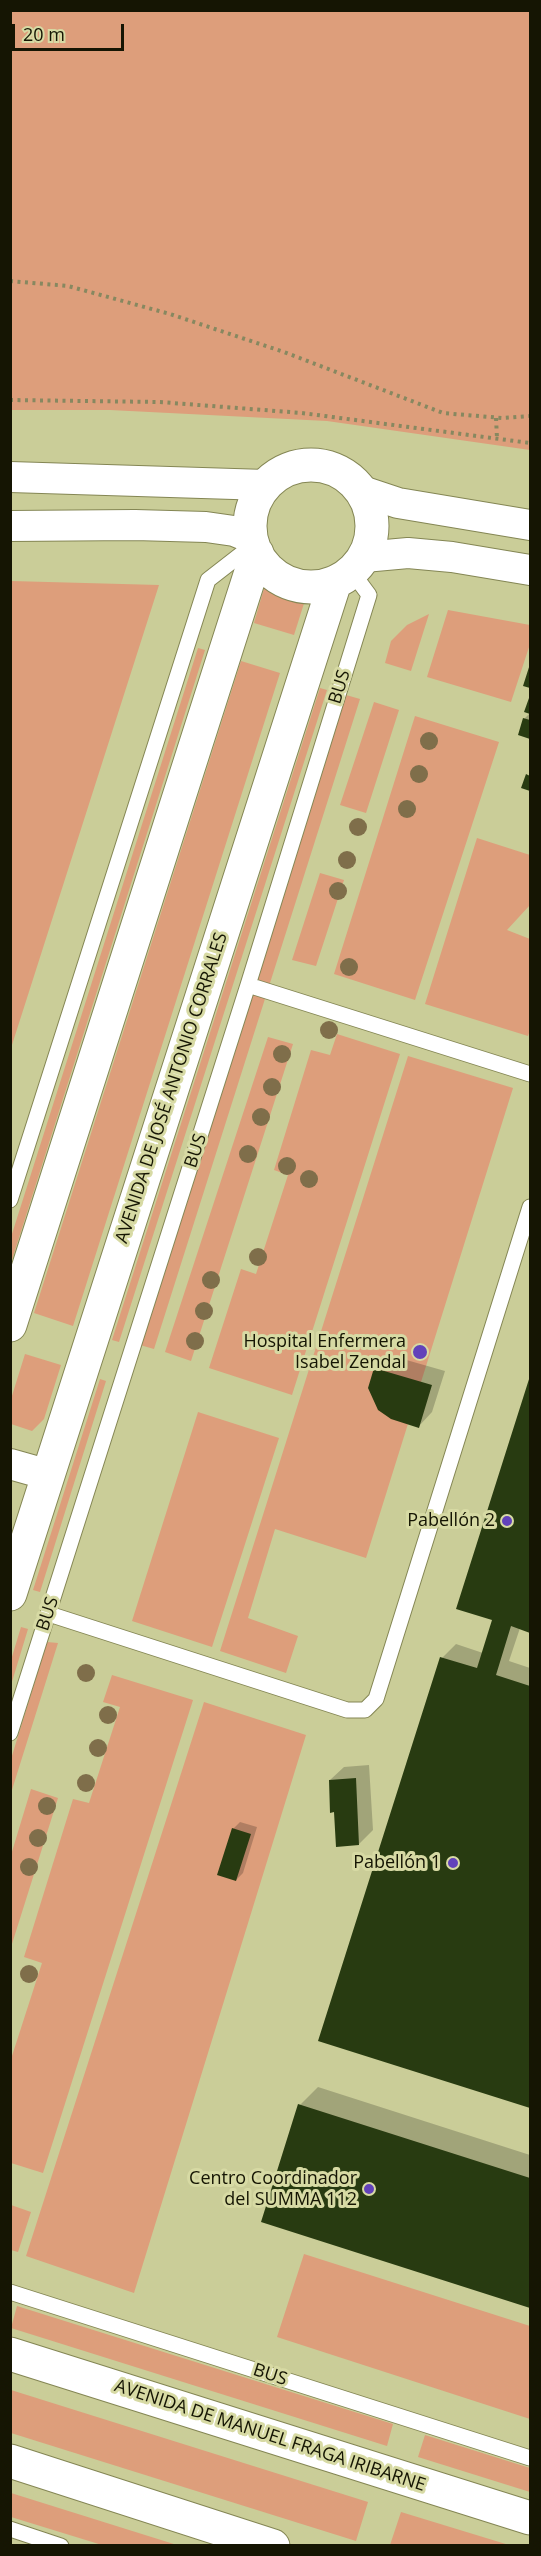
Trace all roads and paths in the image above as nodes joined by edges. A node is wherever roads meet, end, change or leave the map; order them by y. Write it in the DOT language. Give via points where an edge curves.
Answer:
graph roads {
  1 [pos="10,281"];
  2 [pos="10,400"];
  3 [pos="531,417"];
  4 [pos="496,418"];
  5 [pos="497,438"];
  6 [pos="531,443"];
  7 [pos="10,477"];
  8 [pos="266,485"];
  9 [pos="362,492"];
  10 [pos="531,525"];
  11 [pos="10,526"];
  12 [pos="254,545"];
  13 [pos="350,570"];
  14 [pos="531,570"];
  15 [pos="249,985"];
  16 [pos="531,1074"];
  17 [pos="10,1200"];
  18 [pos="531,1207"];
  19 [pos="10,1325"];
  20 [pos="10,1464"];
  21 [pos="49,1475"];
  22 [pos="10,1594"];
  23 [pos="49,1614"];
  24 [pos="10,1733"];
  25 [pos="10,2292"];
  26 [pos="10,2354"];
  27 [pos="531,2458"];
  28 [pos="10,2461"];
  29 [pos="531,2518"];
  30 [pos="10,2529"];
  31 [pos="61,2546"];
  32 [pos="273,2546"];
  1 -- 4 [label="path" via="68,286 170,314 444,413"];
  2 -- 5 [label="path" via="160,402 302,413"];
  3 -- 4 [label="path"];
  4 -- 5 [label="path"];
  5 -- 6 [label="path"];
  7 -- 8 [label="street"];
  8 -- 9 [label="street" via="280,473 315,464 349,478"];
  8 -- 12 [label="street" via="255,501 251,519"];
  9 -- 10 [label="street" via="398,503"];
  9 -- 13 [label="street" via="372,524 370,541"];
  11 -- 12 [label="street" via="206,528 234,531"];
  12 -- 13 [label="street" via="267,568 282,580 299,586 317,587"];
  12 -- 17 [label="lane" via="208,580"];
  12 -- 19 [label="street"];
  13 -- 14 [label="street" via="408,553"];
  13 -- 15 [label="lane, BUS" via="369,595"];
  13 -- 21 [label="street, AVENIDA DE JOSÉ ANTONIO CORRALES"];
  15 -- 16 [label="lane"];
  15 -- 23 [label="lane, BUS"];
  18 -- 23 [label="lane" via="376,1699 365,1710 347,1710"];
  20 -- 21 [label="street"];
  21 -- 22 [label="street, AVENIDA DE JOSÉ ANTONIO CORRALES"];
  23 -- 24 [label="lane, BUS"];
  25 -- 27 [label="lane, BUS"];
  26 -- 29 [label="street, AVENIDA DE MANUEL FRAGA IRIBARNE"];
  28 -- 32 [label="street"];
  30 -- 31 [label="lane"];
}
